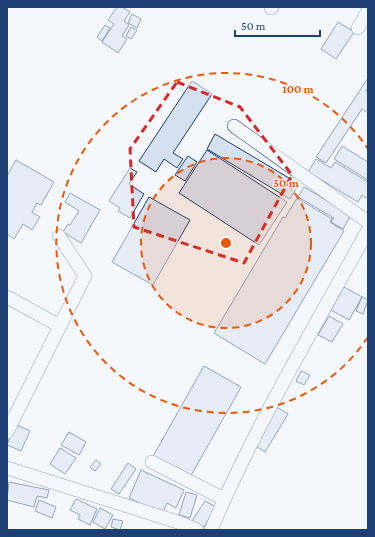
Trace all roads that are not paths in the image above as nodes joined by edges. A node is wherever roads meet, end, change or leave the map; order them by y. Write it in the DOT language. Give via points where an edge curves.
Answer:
graph roads {
  1 [pos="368,11"];
  2 [pos="358,28"];
  3 [pos="234,126"];
  4 [pos="368,222"];
  5 [pos="368,230"];
  6 [pos="60,236"];
  7 [pos="7,297"];
  8 [pos="60,326"];
  9 [pos="7,432"];
  10 [pos="152,462"];
  11 [pos="7,468"];
  12 [pos="224,499"];
  13 [pos="197,530"];
  14 [pos="211,530"];
  1 -- 2 [label="street"];
  3 -- 4 [label="street"];
  5 -- 12 [label="street" via="262,422"];
  6 -- 8 [label="street" via="85,276"];
  7 -- 8 [label="street"];
  8 -- 9 [label="street"];
  10 -- 12 [label="street"];
  11 -- 13 [label="street"];
  12 -- 14 [label="street"];
}
